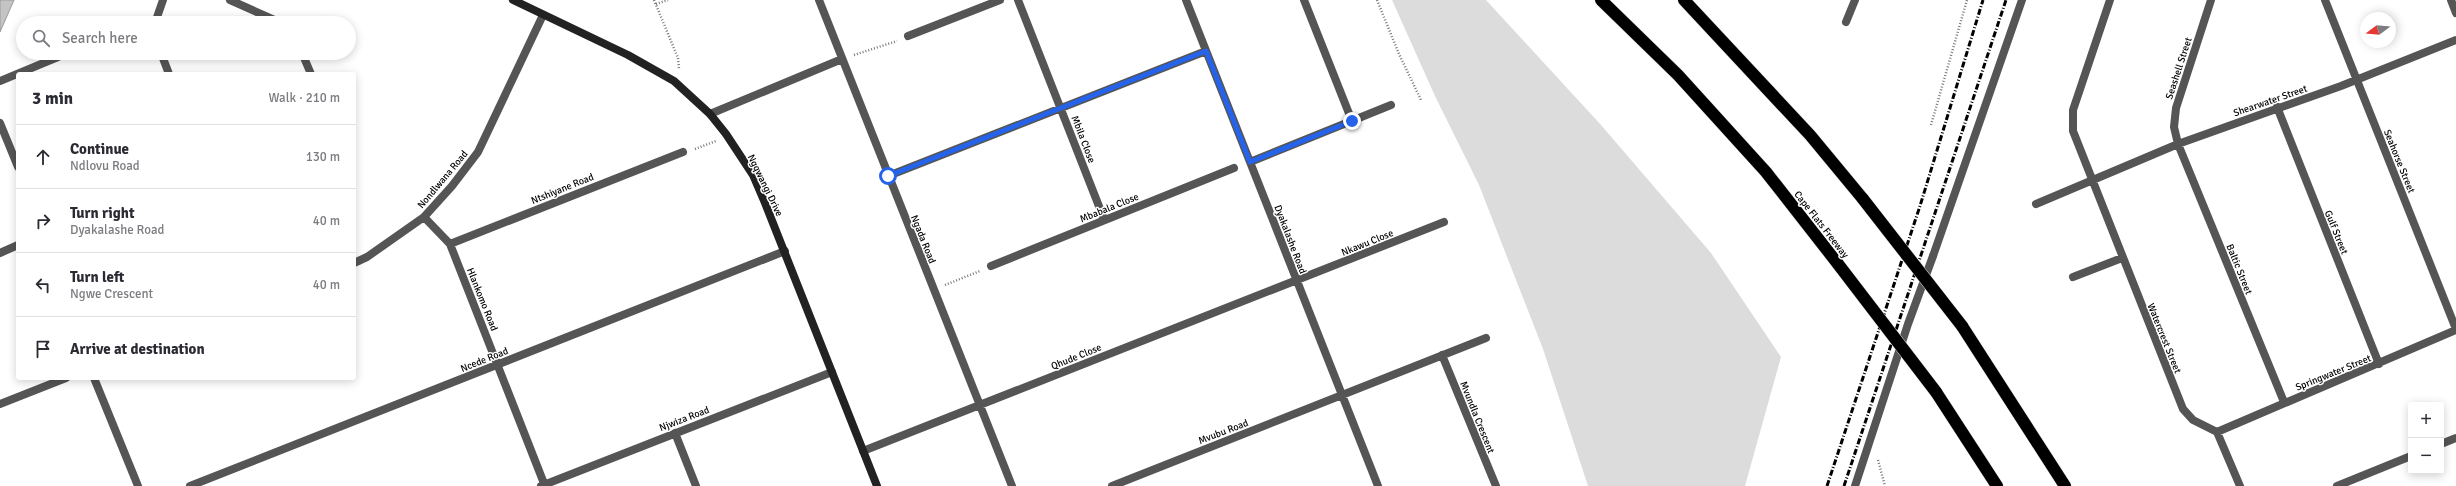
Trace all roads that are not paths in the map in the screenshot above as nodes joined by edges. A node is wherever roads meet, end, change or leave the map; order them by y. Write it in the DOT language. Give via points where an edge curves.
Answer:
graph roads {
  1 [pos="163,0"];
  2 [pos="230,0"];
  3 [pos="512,0"];
  4 [pos="819,0"];
  5 [pos="1000,0"];
  6 [pos="1018,0"];
  7 [pos="1186,0"];
  8 [pos="1304,0"];
  9 [pos="1601,0"];
  10 [pos="1684,0"];
  11 [pos="1855,0"];
  12 [pos="2022,0"];
  13 [pos="2110,0"];
  14 [pos="2211,0"];
  15 [pos="2326,0"];
  16 [pos="2451,0"];
  17 [pos="2456,13"];
  18 [pos="543,15"];
  19 [pos="157,16"];
  20 [pos="265,16"];
  21 [pos="1846,22"];
  22 [pos="908,36"];
  23 [pos="2456,40"];
  24 [pos="1206,51"];
  25 [pos="842,59"];
  26 [pos="50,60"];
  27 [pos="164,60"];
  28 [pos="305,60"];
  29 [pos="20,72"];
  30 [pos="168,72"];
  31 [pos="310,72"];
  32 [pos="16,74"];
  33 [pos="2357,79"];
  34 [pos="0,80"];
  35 [pos="1391,105"];
  36 [pos="1061,107"];
  37 [pos="2277,107"];
  38 [pos="710,114"];
  39 [pos="1352,121"];
  40 [pos="0,123"];
  41 [pos="2178,144"];
  42 [pos="683,152"];
  43 [pos="16,162"];
  44 [pos="1250,162"];
  45 [pos="1234,168"];
  46 [pos="888,176"];
  47 [pos="2092,181"];
  48 [pos="2036,204"];
  49 [pos="424,217"];
  50 [pos="1104,219"];
  51 [pos="1444,222"];
  52 [pos="450,244"];
  53 [pos="16,246"];
  54 [pos="785,250"];
  55 [pos="0,252"];
  56 [pos="2122,258"];
  57 [pos="356,262"];
  58 [pos="991,266"];
  59 [pos="2073,278"];
  60 [pos="1297,280"];
  61 [pos="2456,330"];
  62 [pos="1486,338"];
  63 [pos="1442,355"];
  64 [pos="498,364"];
  65 [pos="2379,364"];
  66 [pos="832,372"];
  67 [pos="61,380"];
  68 [pos="95,380"];
  69 [pos="1342,396"];
  70 [pos="2284,402"];
  71 [pos="0,404"];
  72 [pos="979,405"];
  73 [pos="2217,432"];
  74 [pos="675,433"];
  75 [pos="2456,438"];
  76 [pos="2444,443"];
  77 [pos="863,451"];
  78 [pos="2408,457"];
  79 [pos="138,486"];
  80 [pos="190,486"];
  81 [pos="544,486"];
  82 [pos="696,486"];
  83 [pos="877,486"];
  84 [pos="1012,486"];
  85 [pos="1112,486"];
  86 [pos="1378,486"];
  87 [pos="1496,486"];
  88 [pos="1855,486"];
  89 [pos="1997,486"];
  90 [pos="2066,486"];
  91 [pos="2240,486"];
  92 [pos="2337,486"];
  1 -- 19 [label="street"];
  2 -- 20 [label="street"];
  3 -- 18 [label="street, Ngqwangi Drive"];
  4 -- 25 [label="street, Ngada Road"];
  5 -- 22 [label="street"];
  6 -- 36 [label="street, Mbila Close"];
  7 -- 24 [label="street, Dyakalashe Road"];
  8 -- 39 [label="street"];
  9 -- 89 [label="highway, Cape Flats Freeway, bridge" via="1678,75 1761,166 1936,392"];
  10 -- 90 [label="highway, bridge" via="1810,135 1863,199 1962,326"];
  11 -- 21 [label="street"];
  12 -- 88 [label="street"];
  13 -- 47 [label="street, Watercrest Street" via="2073,110 2073,131"];
  14 -- 41 [label="street, Seashell Street" via="2176,108 2174,127"];
  15 -- 33 [label="street, Seahorse Street"];
  16 -- 17 [label="street"];
  18 -- 38 [label="street, Ngqwangi Drive" via="656,69 688,92"];
  18 -- 49 [label="street, Nondlwana Road" via="478,152"];
  23 -- 33 [label="street, Shearwater Street"];
  24 -- 36 [label="street"];
  24 -- 44 [label="street, Dyakalashe Road"];
  25 -- 38 [label="street"];
  25 -- 46 [label="street, Ngada Road"];
  26 -- 29 [label="street"];
  27 -- 30 [label="street"];
  28 -- 31 [label="street"];
  32 -- 34 [label="street"];
  33 -- 37 [label="street, Shearwater Street"];
  33 -- 61 [label="street, Seahorse Street"];
  35 -- 39 [label="street"];
  36 -- 46 [label="street"];
  36 -- 50 [label="street, Mbila Close"];
  37 -- 41 [label="street, Shearwater Street"];
  37 -- 65 [label="street, Gulf Street"];
  38 -- 54 [label="street, Ngqwangi Drive" via="752,175"];
  39 -- 44 [label="street"];
  40 -- 43 [label="street"];
  41 -- 47 [label="street, Shearwater Street"];
  41 -- 70 [label="street, Baltic Street"];
  42 -- 52 [label="street, Ntshiyane Road"];
  44 -- 60 [label="street, Dyakalashe Road"];
  45 -- 50 [label="street, Mbabala Close"];
  46 -- 72 [label="street, Ngada Road"];
  47 -- 48 [label="street"];
  47 -- 56 [label="street, Watercrest Street"];
  49 -- 52 [label="street, Hlankomo Road"];
  49 -- 57 [label="street, Nondlwana Road"];
  50 -- 58 [label="street, Mbabala Close"];
  51 -- 60 [label="street, Nkawu Close"];
  52 -- 64 [label="street, Hlankomo Road"];
  53 -- 55 [label="street"];
  54 -- 64 [label="street, Ncede Road"];
  54 -- 66 [label="street, Ngqwangi Drive"];
  56 -- 59 [label="street"];
  56 -- 73 [label="street, Watercrest Street" via="2182,409 2193,420"];
  60 -- 69 [label="street, Dyakalashe Road"];
  60 -- 72 [label="street, Qhude Close"];
  61 -- 65 [label="street, Springwater Street"];
  62 -- 63 [label="street"];
  63 -- 69 [label="street"];
  63 -- 87 [label="street, Mvundla Crescent"];
  64 -- 80 [label="street, Ncede Road"];
  64 -- 81 [label="street, Hlankomo Road"];
  65 -- 70 [label="street, Springwater Street"];
  66 -- 74 [label="street, Njwiza Road"];
  66 -- 77 [label="street, Ngqwangi Drive"];
  67 -- 71 [label="street"];
  68 -- 79 [label="street"];
  69 -- 85 [label="street, Mvubu Road"];
  69 -- 86 [label="street, Dyakalashe Road"];
  70 -- 73 [label="street, Springwater Street"];
  72 -- 77 [label="street, Qhude Close"];
  72 -- 84 [label="street, Ngada Road"];
  73 -- 91 [label="street"];
  74 -- 81 [label="street, Njwiza Road"];
  74 -- 82 [label="street"];
  75 -- 76 [label="street"];
  77 -- 83 [label="street, Ngqwangi Drive"];
  78 -- 92 [label="street"];
}
